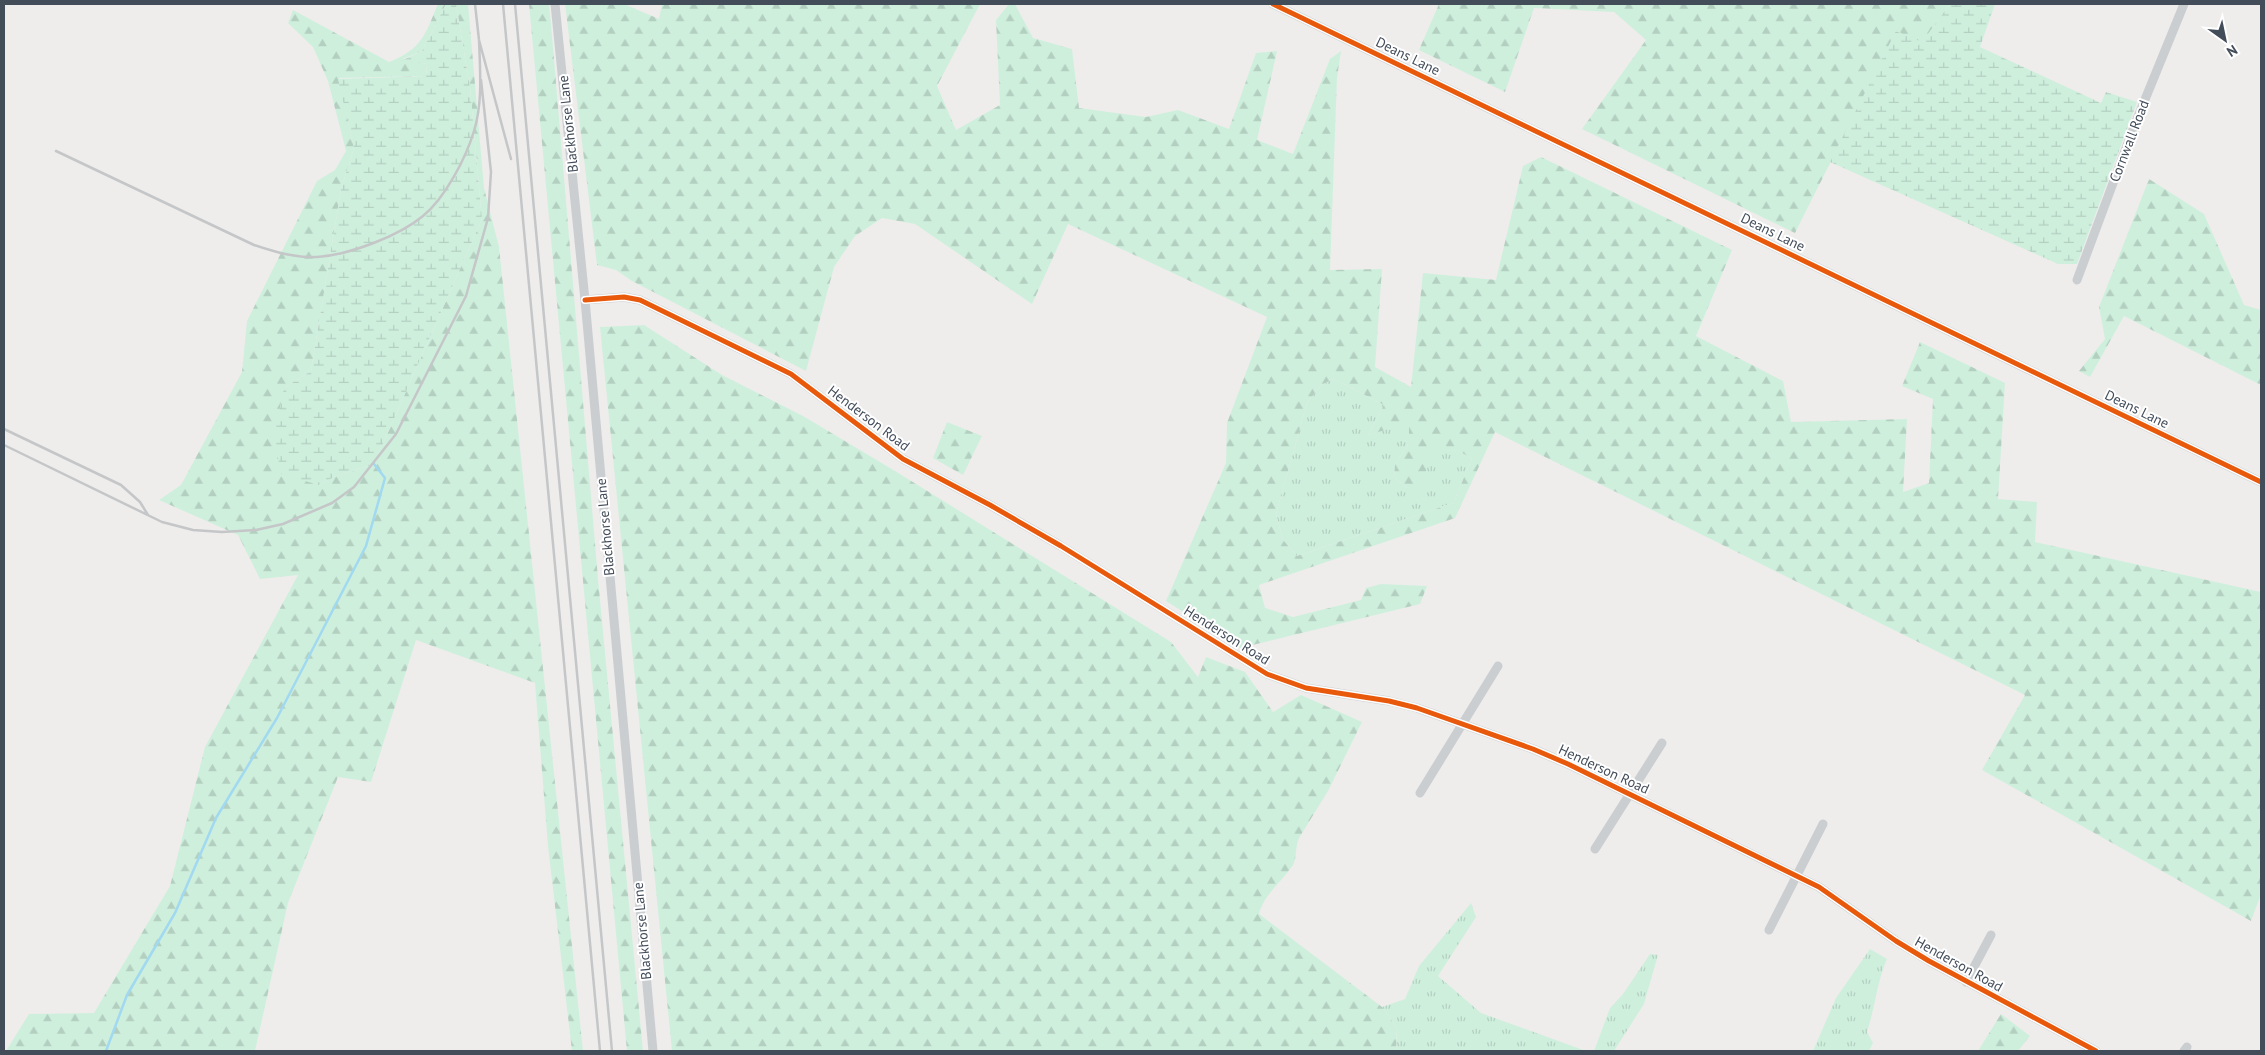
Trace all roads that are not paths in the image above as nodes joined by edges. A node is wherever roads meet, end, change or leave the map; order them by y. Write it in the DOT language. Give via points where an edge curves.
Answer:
graph roads {
  1 [pos="555,4"];
  2 [pos="1273,4"];
  3 [pos="2184,4"];
  4 [pos="2077,280"];
  5 [pos="584,300"];
  6 [pos="2261,482"];
  7 [pos="1498,666"];
  8 [pos="1462,724"];
  9 [pos="1662,743"];
  10 [pos="1420,793"];
  11 [pos="1630,794"];
  12 [pos="1823,824"];
  13 [pos="1594,849"];
  14 [pos="1798,876"];
  15 [pos="1769,930"];
  16 [pos="1992,935"];
  17 [pos="1966,982"];
  18 [pos="653,1051"];
  19 [pos="2096,1051"];
  1 -- 5 [label="street, Blackhorse Lane"];
  2 -- 6 [label="street, Deans Lane"];
  3 -- 4 [label="street, Cornwall Road"];
  5 -- 8 [label="street, Henderson Road" via="624,297 640,300 791,374 903,459 1061,546 1278,680 1306,688 1389,701"];
  5 -- 18 [label="street, Blackhorse Lane"];
  7 -- 8 [label="street"];
  8 -- 10 [label="street"];
  8 -- 11 [label="street, Henderson Road" via="1532,749"];
  9 -- 11 [label="street"];
  11 -- 13 [label="street"];
  11 -- 14 [label="street, Henderson Road"];
  12 -- 14 [label="street"];
  14 -- 15 [label="street"];
  14 -- 17 [label="street, Henderson Road" via="1896,941"];
  16 -- 17 [label="street"];
  17 -- 19 [label="street, Henderson Road"];
}
